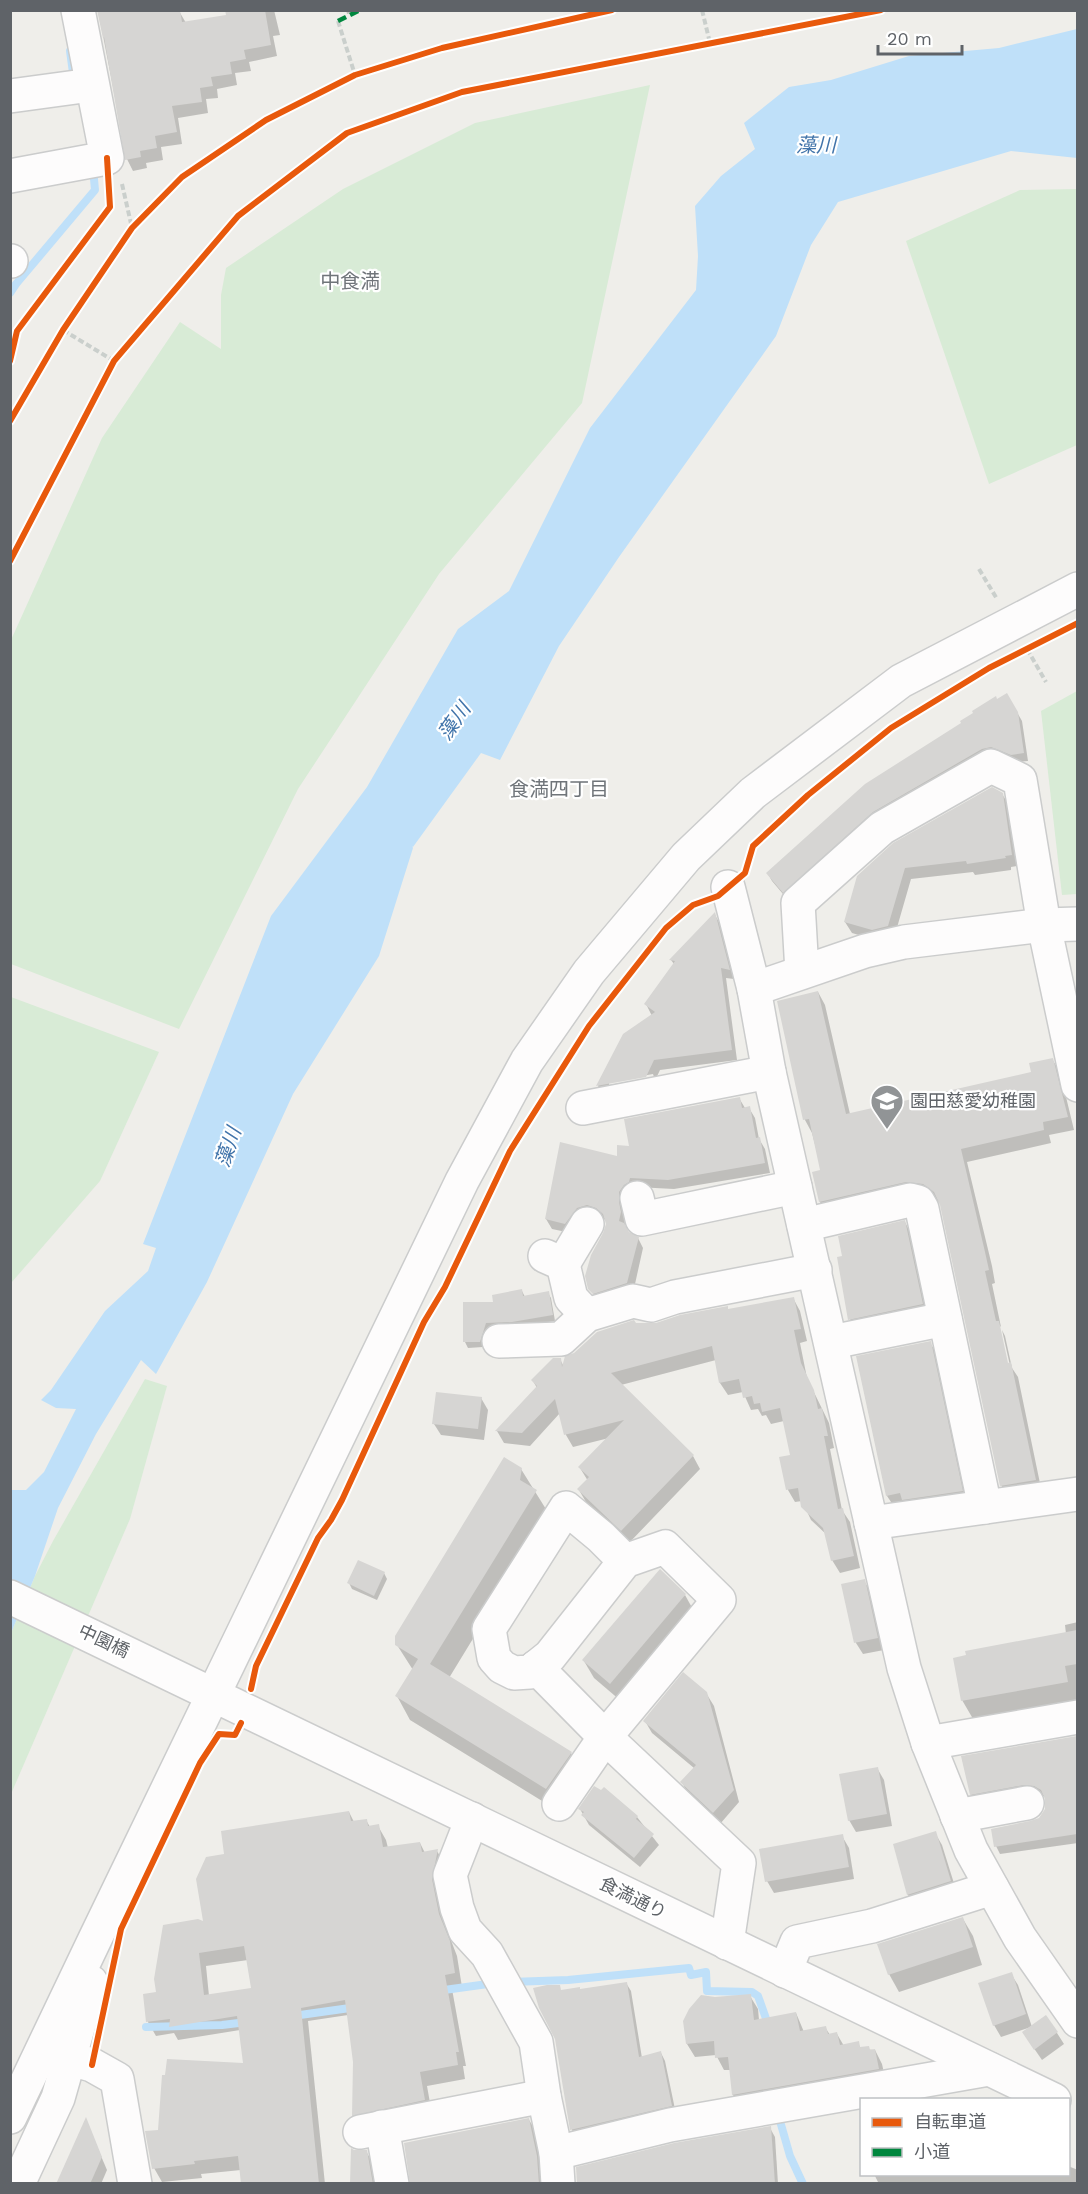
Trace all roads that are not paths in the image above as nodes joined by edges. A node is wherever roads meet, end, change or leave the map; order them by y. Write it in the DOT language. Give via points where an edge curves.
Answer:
graph roads {
  1 [pos="78,10"];
  2 [pos="91,85"];
  3 [pos="10,96"];
  4 [pos="10,176"];
  5 [pos="1077,590"];
  6 [pos="728,887"];
  7 [pos="1077,924"];
  8 [pos="1044,925"];
  9 [pos="801,972"];
  10 [pos="754,989"];
  11 [pos="769,1072"];
  12 [pos="1077,1085"];
  13 [pos="583,1108"];
  14 [pos="795,1187"];
  15 [pos="642,1219"];
  16 [pos="587,1224"];
  17 [pos="804,1225"];
  18 [pos="815,1270"];
  19 [pos="587,1315"];
  20 [pos="945,1319"];
  21 [pos="500,1341"];
  22 [pos="832,1342"];
  23 [pos="1077,1494"];
  24 [pos="985,1507"];
  25 [pos="871,1523"];
  26 [pos="624,1561"];
  27 [pos="10,1597"];
  28 [pos="536,1667"];
  29 [pos="206,1689"];
  30 [pos="1077,1717"];
  31 [pos="605,1737"];
  32 [pos="928,1743"];
  33 [pos="1027,1803"];
  34 [pos="559,1804"];
  35 [pos="957,1816"];
  36 [pos="472,1819"];
  37 [pos="992,1888"];
  38 [pos="95,1939"];
  39 [pos="727,1943"];
  40 [pos="785,1971"];
  41 [pos="1077,2021"];
  42 [pos="70,2059"];
  43 [pos="989,2069"];
  44 [pos="544,2096"];
  45 [pos="1050,2098"];
  46 [pos="10,2117"];
  47 [pos="557,2168"];
  48 [pos="18,2184"];
  49 [pos="135,2184"];
  50 [pos="392,2184"];
  1 -- 2 [label="street"];
  2 -- 3 [label="street"];
  2 -- 4 [label="street" via="107,170"];
  5 -- 29 [label="street" via="901,681 753,793 686,857 590,972 527,1061 462,1181"];
  6 -- 10 [label="street"];
  7 -- 8 [label="street"];
  8 -- 9 [label="street" via="904,942"];
  8 -- 9 [label="street" via="1020,780 991,766 882,828 798,903"];
  8 -- 12 [label="street"];
  9 -- 10 [label="street"];
  10 -- 11 [label="street"];
  11 -- 13 [label="street"];
  11 -- 14 [label="street"];
  14 -- 15 [label="street"];
  14 -- 17 [label="street"];
  16 -- 19 [label="street" via="554,1260 571,1298"];
  17 -- 18 [label="street"];
  17 -- 20 [label="street" via="910,1200 918,1202"];
  18 -- 19 [label="street" via="651,1305 633,1300"];
  18 -- 22 [label="street"];
  19 -- 21 [label="street" via="561,1339"];
  20 -- 22 [label="street"];
  20 -- 24 [label="street"];
  22 -- 25 [label="street"];
  23 -- 24 [label="street"];
  24 -- 25 [label="street"];
  25 -- 32 [label="street" via="904,1668"];
  26 -- 28 [label="street" via="550,1656"];
  26 -- 28 [label="street" via="566,1508 489,1629 494,1658 502,1667 514,1673 530,1672"];
  26 -- 31 [label="street" via="665,1547 719,1600"];
  27 -- 29 [label="street, 中園橋"];
  28 -- 31 [label="street"];
  29 -- 36 [label="street, 食満通り"];
  29 -- 38 [label="street"];
  30 -- 32 [label="street"];
  31 -- 34 [label="street"];
  31 -- 39 [label="street" via="739,1863"];
  32 -- 35 [label="street"];
  33 -- 35 [label="street"];
  35 -- 37 [label="street"];
  36 -- 39 [label="street, 食満通り"];
  36 -- 44 [label="street" via="450,1875 457,1908 465,1930 487,1954 536,2042"];
  37 -- 40 [label="street" via="872,1926 797,1941"];
  37 -- 41 [label="street" via="1020,1938"];
  38 -- 42 [label="street" via="91,1984"];
  38 -- 46 [label="street"];
  39 -- 40 [label="street, 食満通り"];
  40 -- 43 [label="street, 食満通り"];
  42 -- 48 [label="street" via="58,2098"];
  42 -- 49 [label="street" via="92,2065 117,2079"];
  43 -- 45 [label="street, 食満通り"];
  43 -- 47 [label="street" via="670,2125"];
  44 -- 47 [label="street"];
  44 -- 50 [label="street" via="371,2130"];
}
